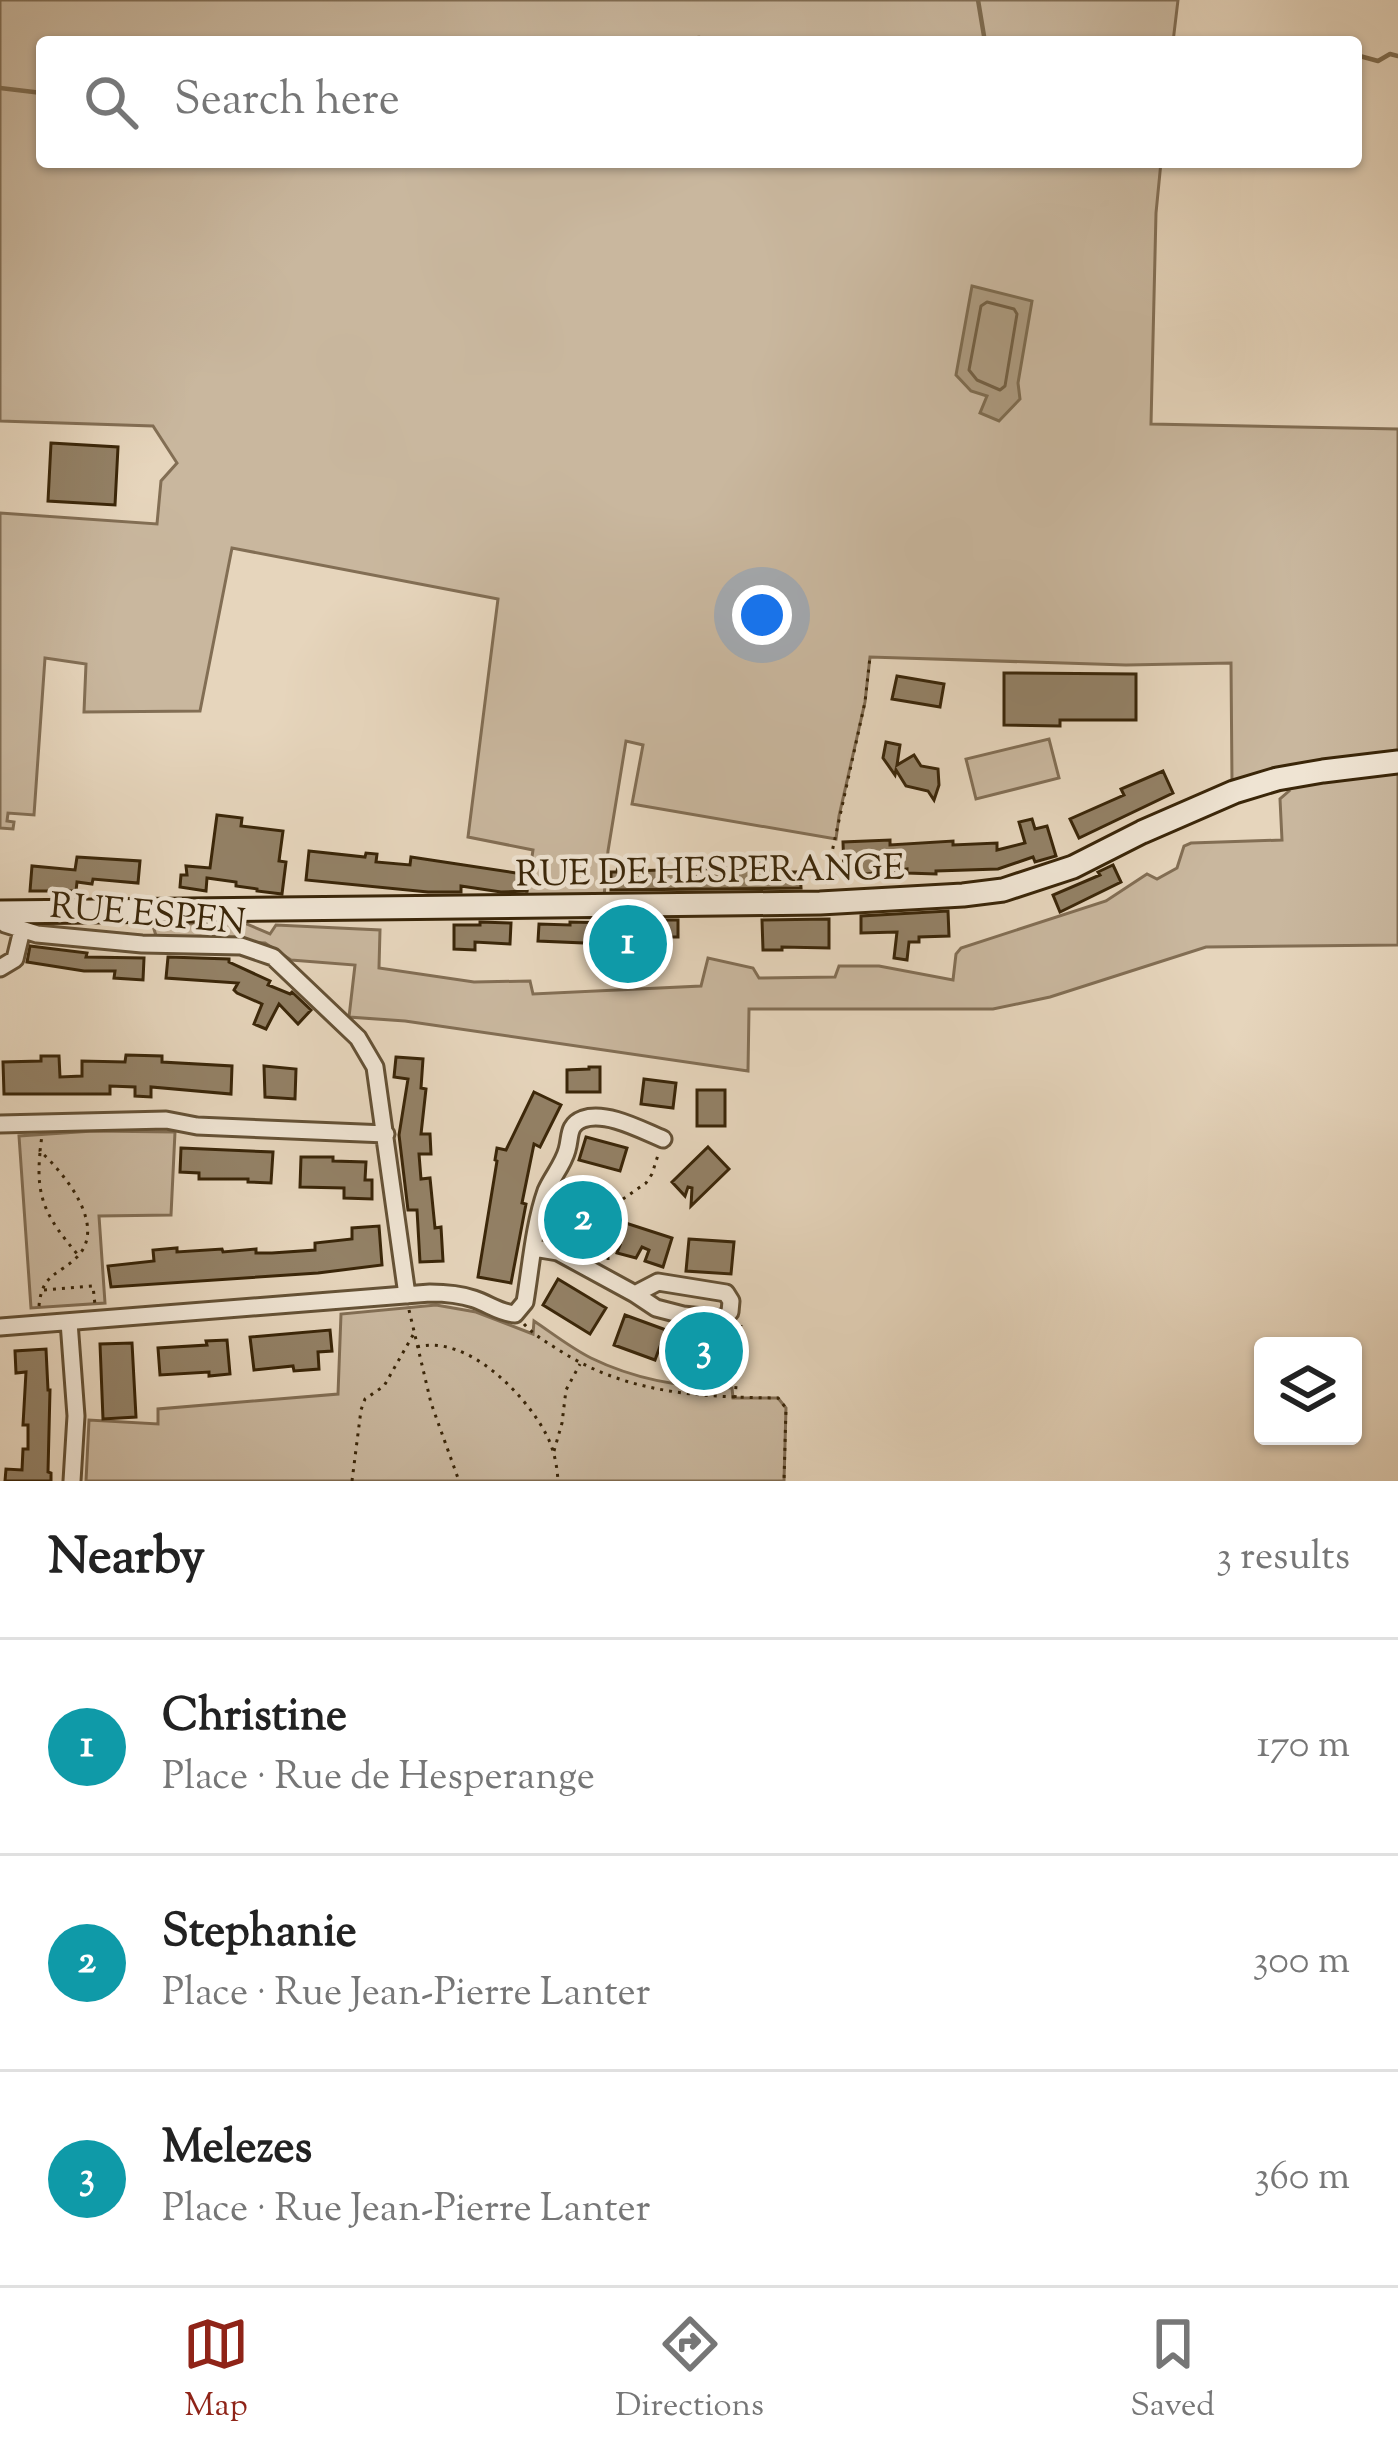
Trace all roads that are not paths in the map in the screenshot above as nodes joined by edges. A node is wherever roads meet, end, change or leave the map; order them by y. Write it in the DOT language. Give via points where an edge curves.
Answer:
graph roads {
  1 [pos="1398,762"];
  2 [pos="0,915"];
  3 [pos="22,930"];
  4 [pos="0,968"];
  5 [pos="0,1124"];
  6 [pos="386,1134"];
  7 [pos="663,1139"];
  8 [pos="534,1248"];
  9 [pos="635,1294"];
  10 [pos="407,1295"];
  11 [pos="70,1322"];
  12 [pos="0,1327"];
  13 [pos="72,1481"];
  1 -- 2 [label="main road, RUE DE HESPERANGE" via="1234,792 1073,867 964,895"];
  2 -- 3 [label="street, RUE ESPEN"];
  3 -- 4 [label="street" via="15,958"];
  3 -- 6 [label="street, RUE ESPEN" via="242,946 273,957 358,1038 375,1067"];
  5 -- 6 [label="street" via="166,1120"];
  6 -- 10 [label="street, RUE ESPEN"];
  7 -- 8 [label="street" via="624,1123 575,1123 546,1191"];
  8 -- 9 [label="street"];
  8 -- 10 [label="street" via="525,1302 515,1314 454,1293"];
  9 -- 9 [label="street" via="683,1315 723,1319 730,1312 726,1293 658,1282"];
  10 -- 11 [label="street"];
  11 -- 12 [label="street"];
  11 -- 13 [label="street"];
}
